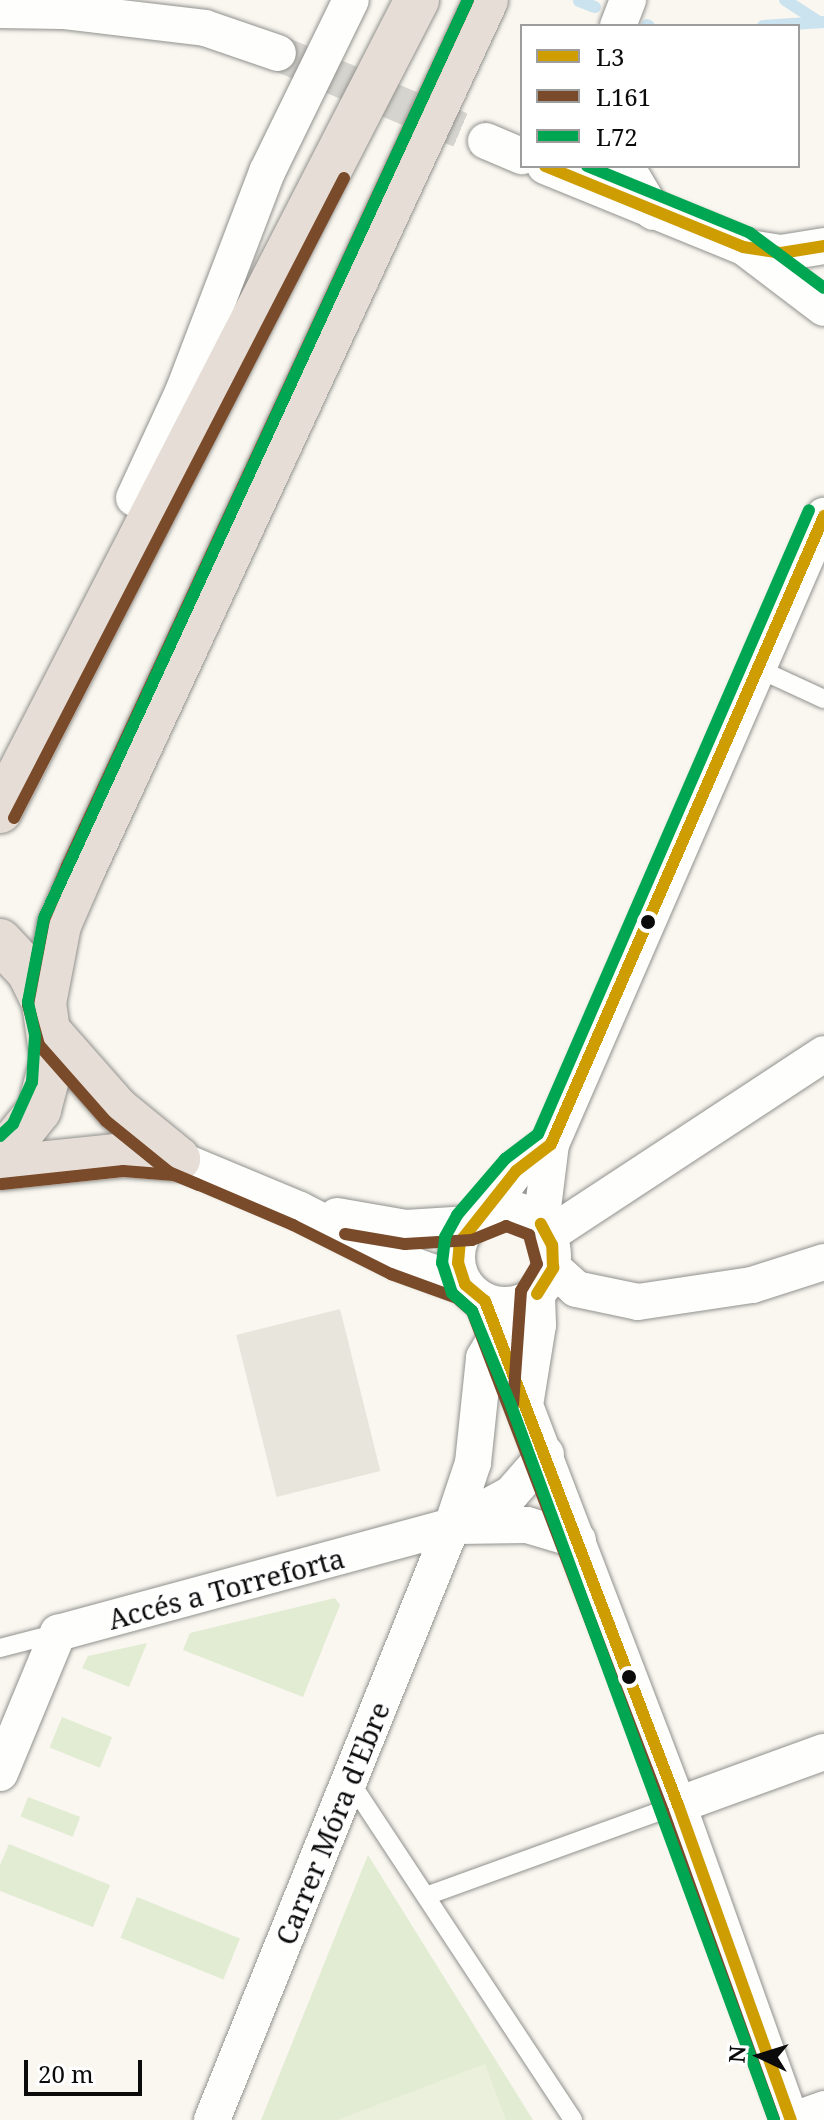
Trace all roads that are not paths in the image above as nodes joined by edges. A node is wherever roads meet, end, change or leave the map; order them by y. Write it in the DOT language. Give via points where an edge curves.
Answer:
graph roads {
  1 [pos="180,0"];
  2 [pos="351,0"];
  3 [pos="417,0"];
  4 [pos="486,0"];
  5 [pos="628,0"];
  6 [pos="0,10"];
  7 [pos="619,24"];
  8 [pos="205,28"];
  9 [pos="278,53"];
  10 [pos="486,141"];
  11 [pos="520,155"];
  12 [pos="550,168"];
  13 [pos="627,168"];
  14 [pos="653,212"];
  15 [pos="824,246"];
  16 [pos="743,247"];
  17 [pos="824,308"];
  18 [pos="139,513"];
  19 [pos="824,516"];
  20 [pos="759,669"];
  21 [pos="824,699"];
  22 [pos="0,811"];
  23 [pos="0,941"];
  24 [pos="48,1018"];
  25 [pos="824,1054"];
  26 [pos="551,1144"];
  27 [pos="0,1159"];
  28 [pos="178,1159"];
  29 [pos="0,1168"];
  30 [pos="300,1210"];
  31 [pos="477,1219"];
  32 [pos="544,1255"];
  33 [pos="824,1262"];
  34 [pos="483,1306"];
  35 [pos="526,1399"];
  36 [pos="546,1454"];
  37 [pos="452,1526"];
  38 [pos="578,1540"];
  39 [pos="58,1633"];
  40 [pos="0,1648"];
  41 [pos="824,1752"];
  42 [pos="0,1773"];
  43 [pos="349,1780"];
  44 [pos="678,1805"];
  45 [pos="426,1896"];
  46 [pos="824,2109"];
  47 [pos="212,2120"];
  48 [pos="573,2120"];
  49 [pos="792,2120"];
  1 -- 8 [label="street"];
  2 -- 18 [label="street" via="267,172"];
  3 -- 18 [label="highway"];
  4 -- 24 [label="highway" via="59,925"];
  5 -- 7 [label="street"];
  6 -- 8 [label="street" via="63,11"];
  8 -- 9 [label="street"];
  10 -- 11 [label="street"];
  12 -- 14 [label="street"];
  13 -- 14 [label="street"];
  14 -- 16 [label="street"];
  15 -- 16 [label="street" via="781,253"];
  16 -- 17 [label="street"];
  18 -- 22 [label="highway" via="47,726"];
  19 -- 20 [label="street"];
  20 -- 21 [label="lane"];
  20 -- 26 [label="street"];
  23 -- 24 [label="highway" via="29,972"];
  24 -- 27 [label="highway" via="48,1086 39,1110"];
  24 -- 28 [label="highway" via="117,1109"];
  25 -- 32 [label="street"];
  26 -- 31 [label="street" via="516,1171"];
  26 -- 32 [label="street"];
  28 -- 29 [label="highway" via="123,1155"];
  28 -- 30 [label="street"];
  30 -- 31 [label="street" via="406,1228"];
  30 -- 34 [label="street"];
  31 -- 32 [label="street" via="514,1211"];
  31 -- 34 [label="street" via="460,1242 458,1263"];
  32 -- 33 [label="street" via="576,1289 638,1302 752,1285"];
  32 -- 34 [label="street" via="512,1304"];
  32 -- 35 [label="street"];
  34 -- 35 [label="street"];
  34 -- 37 [label="street, Carrer Móra d'Ebre" via="484,1358 473,1463"];
  35 -- 36 [label="street"];
  36 -- 37 [label="street" via="511,1494"];
  36 -- 38 [label="street"];
  37 -- 38 [label="street" via="527,1525"];
  37 -- 39 [label="street, Accés a Torreforta"];
  37 -- 43 [label="street, Carrer Móra d'Ebre"];
  38 -- 44 [label="street"];
  39 -- 40 [label="lane, Accés a Torreforta"];
  39 -- 42 [label="street"];
  41 -- 44 [label="street"];
  43 -- 45 [label="lane"];
  43 -- 47 [label="street, Carrer Móra d'Ebre"];
  44 -- 45 [label="lane"];
  44 -- 49 [label="street"];
  45 -- 48 [label="lane"];
  46 -- 49 [label="street"];
}
